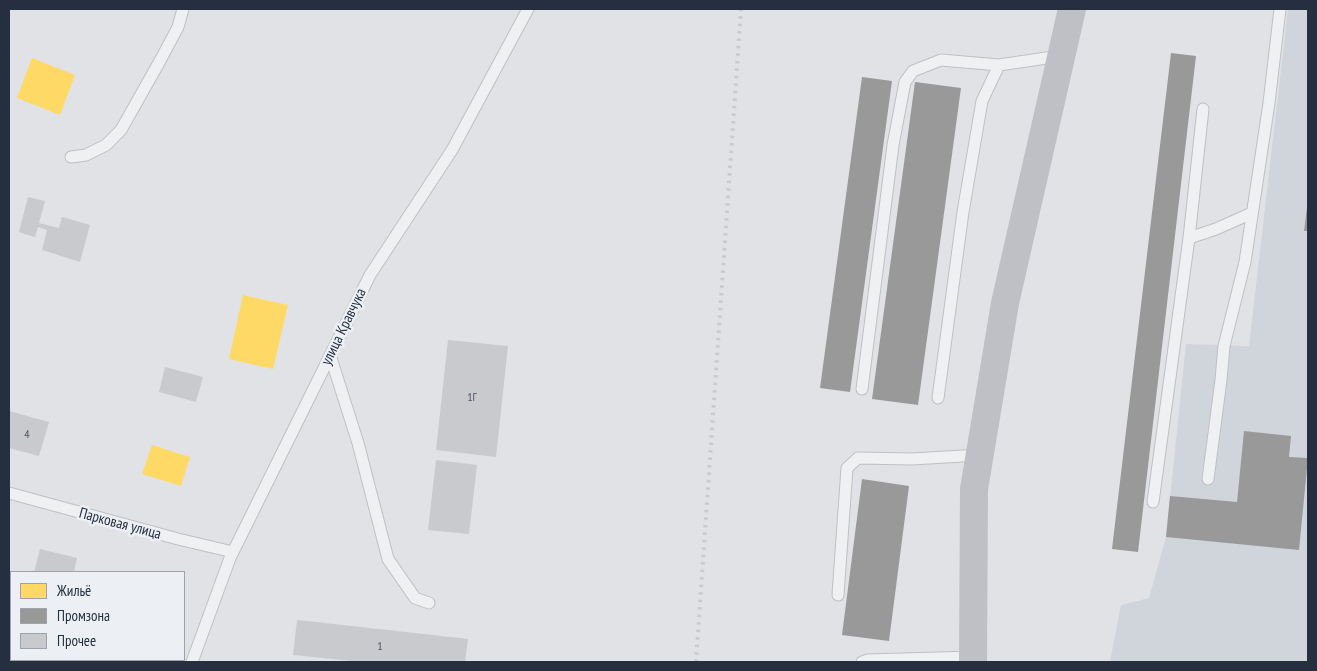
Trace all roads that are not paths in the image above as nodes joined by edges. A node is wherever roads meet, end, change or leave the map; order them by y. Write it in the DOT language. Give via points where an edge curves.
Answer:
graph roads {
  1 [pos="183,9"];
  2 [pos="528,9"];
  3 [pos="1072,9"];
  4 [pos="1280,9"];
  5 [pos="1060,56"];
  6 [pos="999,65"];
  7 [pos="1203,109"];
  8 [pos="71,157"];
  9 [pos="1252,213"];
  10 [pos="1189,238"];
  11 [pos="330,356"];
  12 [pos="862,388"];
  13 [pos="938,398"];
  14 [pos="980,454"];
  15 [pos="1208,479"];
  16 [pos="9,493"];
  17 [pos="1153,502"];
  18 [pos="233,552"];
  19 [pos="838,595"];
  20 [pos="430,603"];
  21 [pos="973,660"];
  22 [pos="192,662"];
  23 [pos="862,662"];
  1 -- 8 [label="lane" via="178,27 121,130 106,145 86,155"];
  2 -- 11 [label="lane, улица Кравчука" via="452,150 370,275"];
  3 -- 5 [label="main road"];
  4 -- 9 [label="lane"];
  5 -- 6 [label="lane"];
  5 -- 14 [label="main road" via="1004,303"];
  6 -- 12 [label="lane" via="941,60 913,71 905,82 893,145"];
  6 -- 13 [label="lane" via="982,101 963,212"];
  7 -- 10 [label="lane"];
  9 -- 10 [label="lane"];
  9 -- 15 [label="lane" via="1224,346"];
  10 -- 17 [label="lane"];
  11 -- 18 [label="lane, улица Кравчука"];
  11 -- 20 [label="lane" via="358,443 388,559 415,598"];
  14 -- 19 [label="lane" via="912,459 858,458 847,468"];
  14 -- 21 [label="main road" via="974,489"];
  16 -- 18 [label="lane, Парковая улица"];
  18 -- 22 [label="lane, улица Кравчука"];
  21 -- 23 [label="lane"];
}
